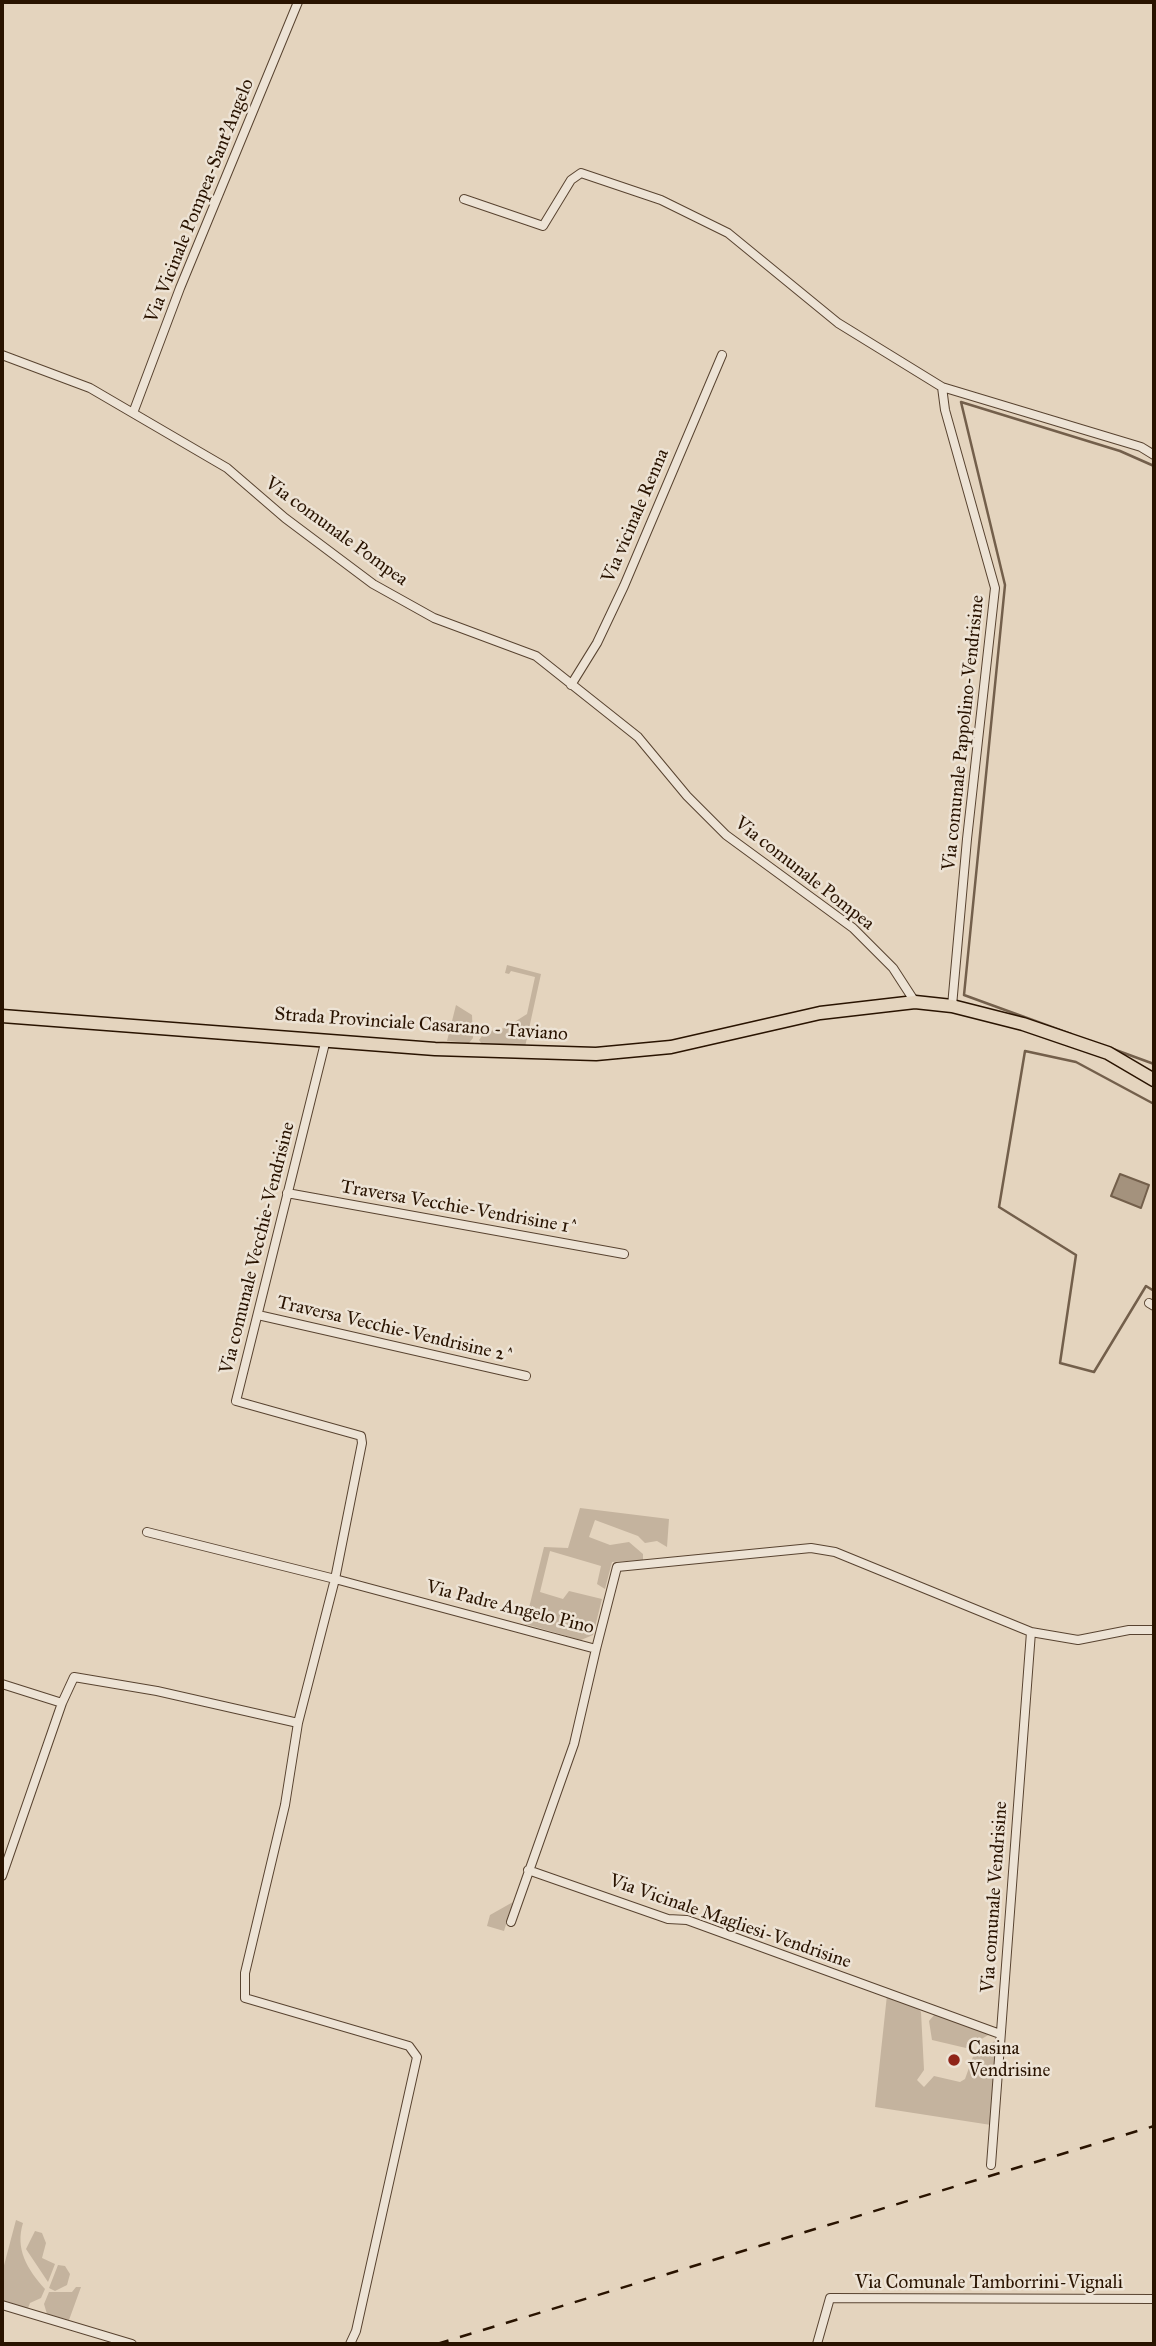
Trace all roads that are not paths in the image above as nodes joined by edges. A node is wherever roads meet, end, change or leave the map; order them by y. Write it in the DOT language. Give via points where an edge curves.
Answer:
graph roads {
  1 [pos="298,2"];
  2 [pos="464,199"];
  3 [pos="2,355"];
  4 [pos="722,355"];
  5 [pos="943,387"];
  6 [pos="133,413"];
  7 [pos="1154,455"];
  8 [pos="571,685"];
  9 [pos="915,1002"];
  10 [pos="952,1006"];
  11 [pos="2,1016"];
  12 [pos="326,1039"];
  13 [pos="1154,1080"];
  14 [pos="288,1194"];
  15 [pos="624,1254"];
  16 [pos="257,1315"];
  17 [pos="526,1376"];
  18 [pos="147,1532"];
  19 [pos="335,1578"];
  20 [pos="1154,1630"];
  21 [pos="1031,1632"];
  22 [pos="596,1649"];
  23 [pos="2,1684"];
  24 [pos="62,1703"];
  25 [pos="298,1723"];
  26 [pos="528,1870"];
  27 [pos="2,1875"];
  28 [pos="511,1922"];
  29 [pos="1000,2034"];
  30 [pos="991,2165"];
  31 [pos="1154,2299"];
  32 [pos="2,2305"];
  33 [pos="132,2344"];
  34 [pos="350,2344"];
  35 [pos="817,2344"];
  1 -- 6 [label="street, Via Vicinale Pompea-Sant'Angelo"];
  2 -- 5 [label="street" via="543,226 571,180 581,173 662,200 728,233 838,323"];
  3 -- 6 [label="street, Via comunale Pompea" via="90,387"];
  4 -- 8 [label="street, Via vicinale Renna" via="624,586"];
  5 -- 7 [label="street" via="1141,447"];
  5 -- 10 [label="street, Via comunale Pappolino-Vendrisine" via="995,588"];
  6 -- 8 [label="street, Via comunale Pompea" via="227,468 373,584 434,618 536,656"];
  8 -- 9 [label="street, Via comunale Pompea" via="638,737 726,835 853,928 893,968"];
  9 -- 10 [label="main road, Strada Provinciale Casarano - Taviano"];
  9 -- 12 [label="main road, Strada Provinciale Casarano - Taviano" via="853,1007 634,1053 435,1049"];
  10 -- 13 [label="main road, Strada Provinciale Casarano - Taviano" via="1024,1024 1108,1053"];
  11 -- 12 [label="main road, Strada Provinciale Casarano - Taviano"];
  12 -- 14 [label="street, Via comunale Vecchie-Vendrisine"];
  14 -- 15 [label="street, Traversa Vecchie-Vendrisine 1^"];
  14 -- 16 [label="street, Via comunale Vecchie-Vendrisine"];
  16 -- 17 [label="street, Traversa Vecchie-Vendrisine 2^"];
  16 -- 19 [label="street, Via comunale Vecchie-Vendrisine" via="236,1401 361,1436"];
  18 -- 19 [label="street, Via Padre Angelo Pino"];
  19 -- 22 [label="street, Via Padre Angelo Pino"];
  19 -- 25 [label="street"];
  20 -- 21 [label="street, Via Padre Angelo Pino" via="1078,1640"];
  21 -- 22 [label="street, Via Padre Angelo Pino" via="835,1552 811,1548 617,1567"];
  21 -- 29 [label="street, Via comunale Vendrisine"];
  22 -- 26 [label="street" via="574,1744"];
  23 -- 24 [label="street"];
  24 -- 25 [label="street" via="74,1677"];
  24 -- 27 [label="street"];
  25 -- 34 [label="street" via="285,1805 245,1973 245,1998 409,2046 417,2057"];
  26 -- 28 [label="street"];
  26 -- 29 [label="street, Via Vicinale Magliesi-Vendrisine" via="668,1919 687,1920"];
  29 -- 30 [label="street, Via comunale Vendrisine"];
  31 -- 35 [label="street, Via Comunale Tamborrini-Vignali" via="830,2298"];
  32 -- 33 [label="street"];
}
